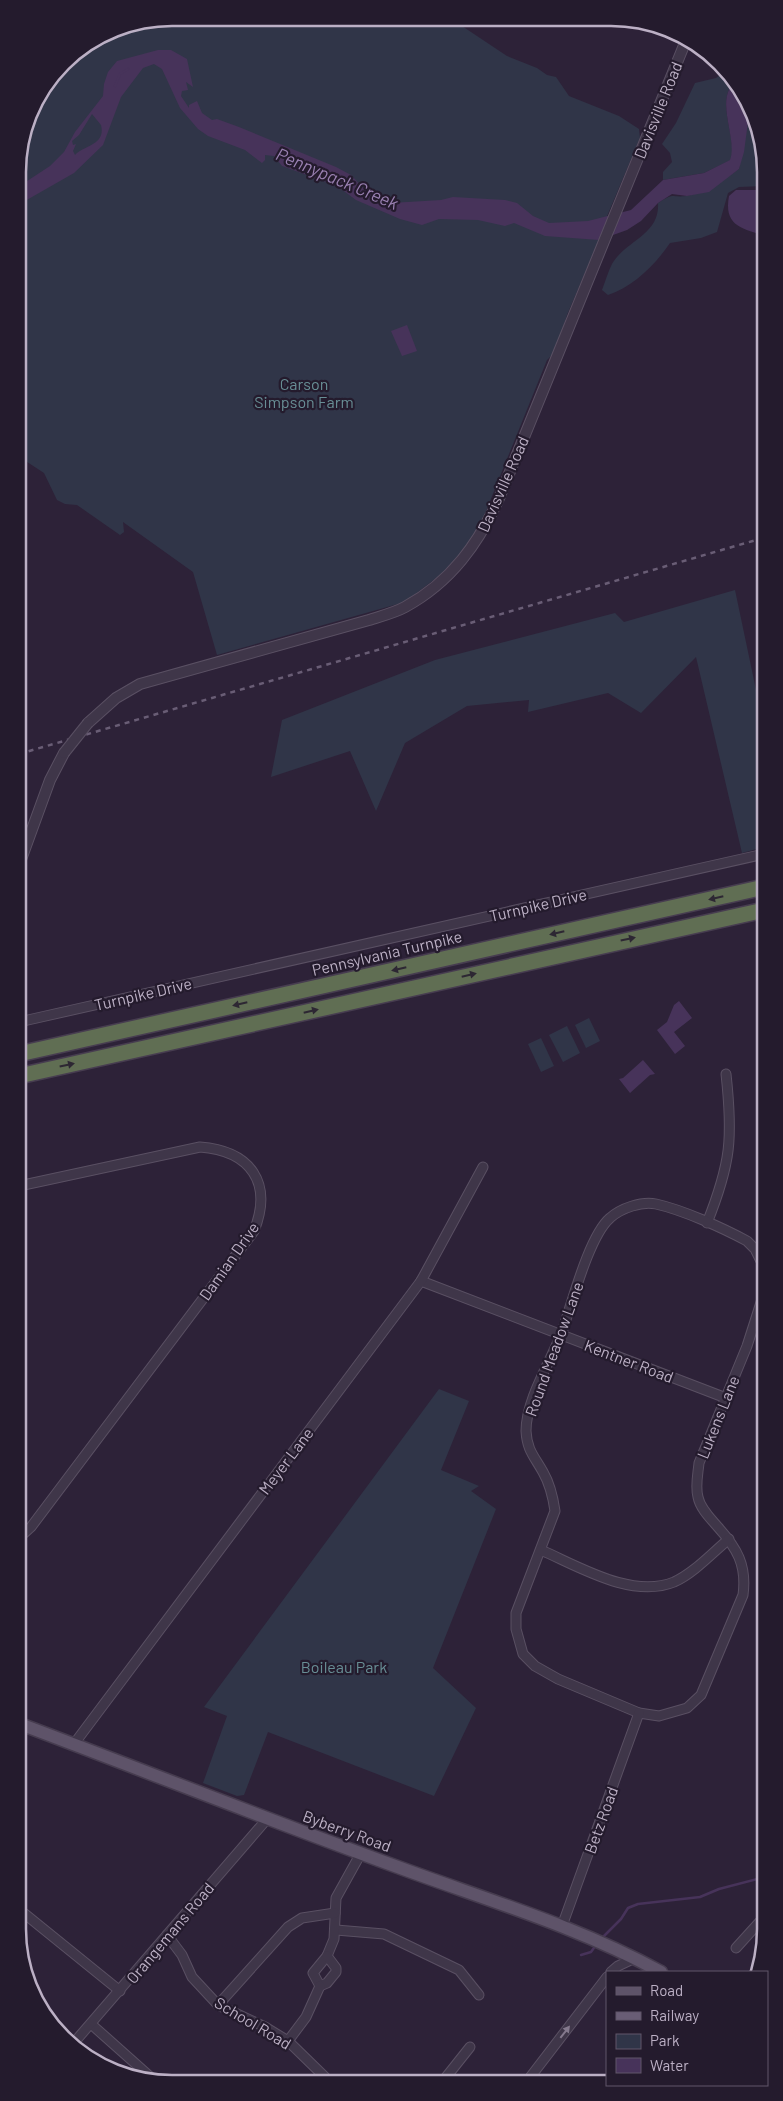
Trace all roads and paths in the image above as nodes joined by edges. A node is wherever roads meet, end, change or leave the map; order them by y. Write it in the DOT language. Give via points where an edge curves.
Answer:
graph roads {
  1 [pos="684,46"];
  2 [pos="27,844"];
  3 [pos="757,856"];
  4 [pos="757,889"];
  5 [pos="757,912"];
  6 [pos="27,1020"];
  7 [pos="26,1052"];
  8 [pos="26,1074"];
  9 [pos="726,1074"];
  10 [pos="482,1167"];
  11 [pos="26,1184"];
  12 [pos="707,1223"];
  13 [pos="756,1252"];
  14 [pos="421,1281"];
  15 [pos="756,1317"];
  16 [pos="561,1335"];
  17 [pos="726,1398"];
  18 [pos="26,1531"];
  19 [pos="729,1539"];
  20 [pos="541,1550"];
  21 [pos="639,1713"];
  22 [pos="26,1726"];
  23 [pos="74,1744"];
  24 [pos="266,1819"];
  25 [pos="361,1853"];
  26 [pos="335,1913"];
  27 [pos="26,1915"];
  28 [pos="562,1926"];
  29 [pos="756,1926"];
  30 [pos="336,1930"];
  31 [pos="167,1935"];
  32 [pos="736,1948"];
  33 [pos="327,1956"];
  34 [pos="635,1958"];
  35 [pos="612,1971"];
  36 [pos="659,1971"];
  37 [pos="606,1978"];
  38 [pos="320,1986"];
  39 [pos="120,1991"];
  40 [pos="479,1995"];
  41 [pos="218,2005"];
  42 [pos="91,2024"];
  43 [pos="77,2039"];
  44 [pos="288,2041"];
  45 [pos="470,2047"];
  46 [pos="145,2072"];
  47 [pos="323,2075"];
  48 [pos="447,2075"];
  49 [pos="532,2075"];
  1 -- 2 [label="street, Davisville Road, bridge" via="488,523 472,549 434,588 404,608 140,684 116,698 88,723 64,753 50,780"];
  3 -- 6 [label="street, Turnpike Drive"];
  4 -- 7 [label="highway, Pennsylvania Turnpike, one-way"];
  8 -- 5 [label="highway, one-way"];
  9 -- 12 [label="street" via="731,1137 722,1184"];
  10 -- 14 [label="street, Meyer Lane"];
  11 -- 18 [label="street, Damian Drive" via="200,1147 219,1149 232,1153 248,1165 257,1180 260,1214 254,1231"];
  12 -- 13 [label="street" via="747,1241"];
  12 -- 16 [label="street, Round Meadow Lane" via="655,1204 638,1204 610,1218 597,1236"];
  14 -- 16 [label="street, Kentner Road"];
  14 -- 23 [label="street, Meyer Lane"];
  15 -- 17 [label="street, Lukens Lane"];
  16 -- 17 [label="street, Kentner Road"];
  16 -- 20 [label="street, Round Meadow Lane" via="528,1415 526,1432 530,1453 544,1472 553,1494 555,1511"];
  17 -- 19 [label="street, Lukens Lane" via="699,1463 697,1483 702,1508"];
  19 -- 20 [label="street" via="675,1581 651,1587 619,1583"];
  19 -- 21 [label="street, Lukens Lane" via="744,1567 743,1596 701,1695 687,1708 672,1713 658,1716"];
  20 -- 21 [label="street, Round Meadow Lane" via="516,1612 517,1636 523,1654 534,1666 558,1679"];
  21 -- 28 [label="street, Betz Road"];
  22 -- 23 [label="main road, Byberry Road"];
  23 -- 24 [label="main road, Byberry Road"];
  24 -- 25 [label="main road, Byberry Road"];
  24 -- 31 [label="street, Orangemans Road"];
  25 -- 26 [label="street" via="340,1889"];
  25 -- 28 [label="main road, Byberry Road"];
  26 -- 30 [label="street"];
  26 -- 41 [label="street" via="302,1918 288,1927"];
  27 -- 39 [label="street"];
  28 -- 34 [label="main road, Byberry Road"];
  29 -- 32 [label="street"];
  30 -- 33 [label="street"];
  30 -- 40 [label="street" via="384,1934 459,1970"];
  31 -- 39 [label="street, Orangemans Road"];
  31 -- 41 [label="street, School Road" via="182,1955 192,1977"];
  33 -- 38 [label="street" via="313,1973"];
  33 -- 38 [label="street" via="336,1972"];
  34 -- 35 [label="street"];
  34 -- 36 [label="main road, Byberry Road"];
  49 -- 37 [label="street, one-way"];
  38 -- 44 [label="street" via="306,2017"];
  39 -- 42 [label="street, Orangemans Road"];
  41 -- 44 [label="street, School Road"];
  42 -- 43 [label="street, Orangemans Road"];
  42 -- 46 [label="street"];
  44 -- 47 [label="street, School Road"];
  45 -- 48 [label="street"];
}
